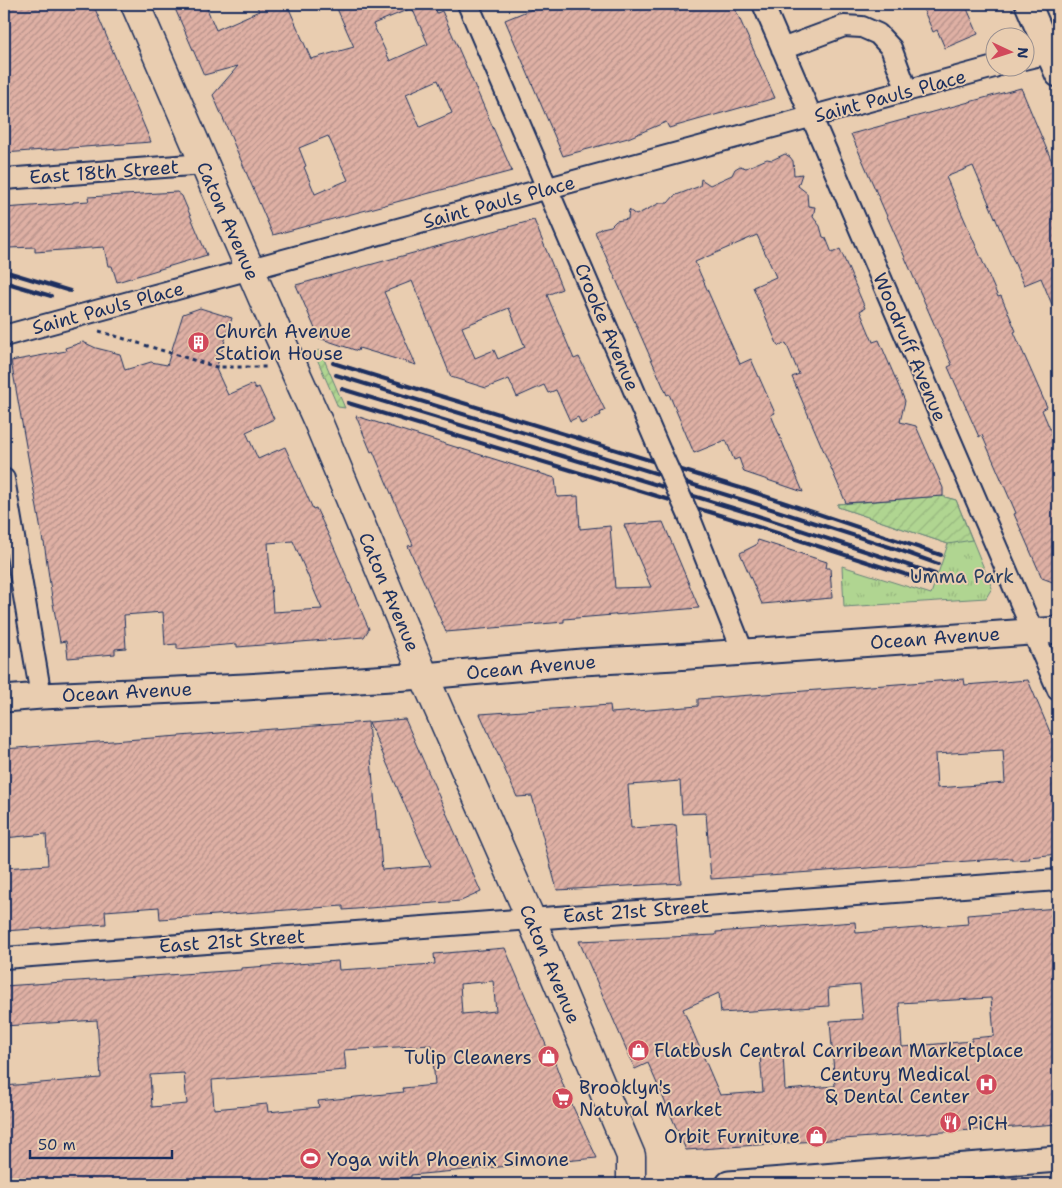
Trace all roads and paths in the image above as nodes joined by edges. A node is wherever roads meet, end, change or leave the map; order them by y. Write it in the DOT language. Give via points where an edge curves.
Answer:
graph roads {
  1 [pos="135,4"];
  2 [pos="468,4"];
  3 [pos="763,4"];
  4 [pos="1028,4"];
  5 [pos="782,49"];
  6 [pos="1034,61"];
  7 [pos="1054,64"];
  8 [pos="984,71"];
  9 [pos="906,91"];
  10 [pos="812,117"];
  11 [pos="204,164"];
  12 [pos="4,179"];
  13 [pos="548,189"];
  14 [pos="250,269"];
  15 [pos="96,330"];
  16 [pos="4,336"];
  17 [pos="267,367"];
  18 [pos="4,479"];
  19 [pos="1058,630"];
  20 [pos="1033,632"];
  21 [pos="743,652"];
  22 [pos="424,676"];
  23 [pos="1058,690"];
  24 [pos="41,696"];
  25 [pos="4,700"];
  26 [pos="1058,880"];
  27 [pos="530,919"];
  28 [pos="4,958"];
  29 [pos="1058,1159"];
  30 [pos="837,1180"];
  31 [pos="631,1184"];
  32 [pos="729,1184"];
  1 -- 11 [label="highway, Caton Avenue"];
  2 -- 13 [label="street, Crooke Avenue"];
  3 -- 5 [label="street, Woodruff Avenue"];
  4 -- 7 [label="main road"];
  5 -- 9 [label="street" via="844,26 862,27 878,34 890,48"];
  5 -- 10 [label="street, Woodruff Avenue"];
  6 -- 7 [label="street"];
  8 -- 9 [label="street, Saint Pauls Place"];
  9 -- 10 [label="street, Saint Pauls Place"];
  10 -- 13 [label="street, Saint Pauls Place"];
  10 -- 20 [label="street, Woodruff Avenue"];
  11 -- 12 [label="street, East 18th Street"];
  11 -- 14 [label="highway, Caton Avenue"];
  13 -- 14 [label="street, Saint Pauls Place"];
  13 -- 21 [label="street, Crooke Avenue, bridge" via="689,516"];
  14 -- 16 [label="street, Saint Pauls Place"];
  14 -- 22 [label="highway, Caton Avenue" via="319,424"];
  15 -- 17 [label="path" via="216,367"];
  18 -- 24 [label="street"];
  19 -- 20 [label="main road, Ocean Avenue"];
  20 -- 21 [label="main road, Ocean Avenue"];
  20 -- 23 [label="street, Woodruff Avenue"];
  21 -- 22 [label="main road, Ocean Avenue"];
  22 -- 24 [label="main road, Ocean Avenue"];
  22 -- 27 [label="highway, Caton Avenue"];
  24 -- 25 [label="main road, Ocean Avenue"];
  26 -- 27 [label="street, East 21st Street"];
  27 -- 28 [label="street, East 21st Street"];
  27 -- 31 [label="highway, Caton Avenue" via="631,1156"];
  29 -- 30 [label="main road"];
  30 -- 32 [label="main road"];
}
